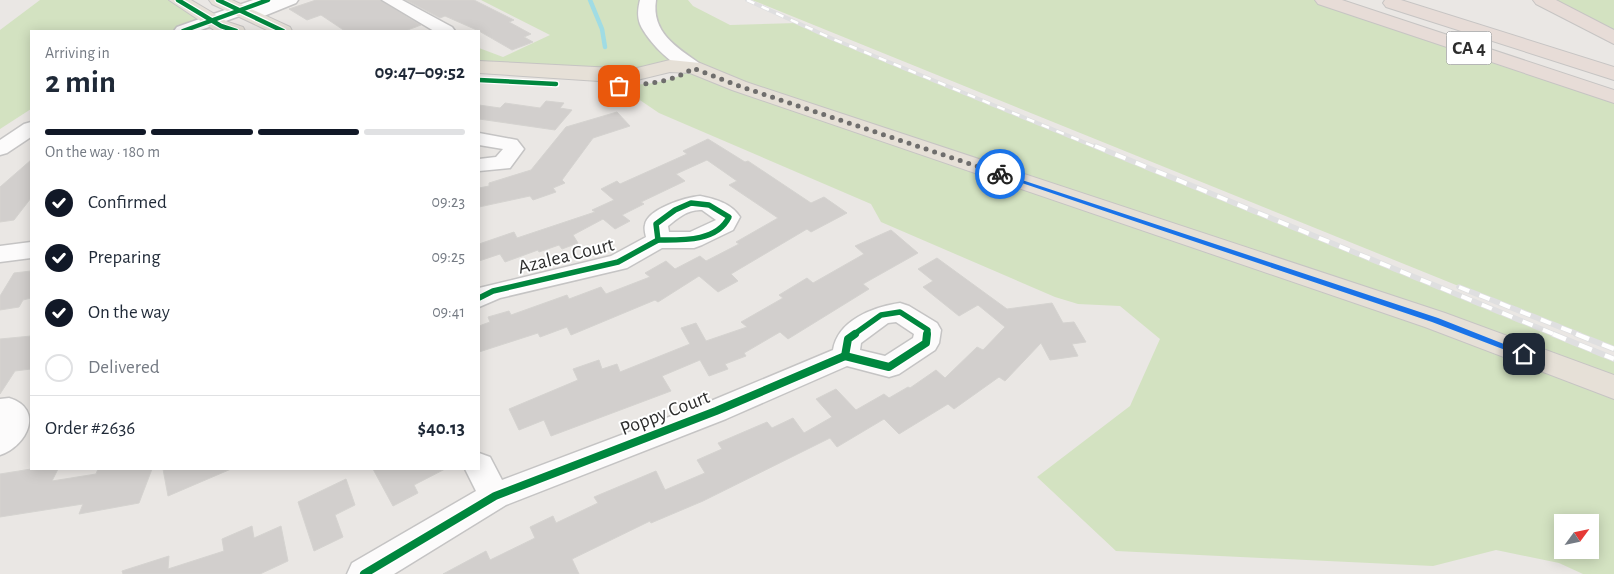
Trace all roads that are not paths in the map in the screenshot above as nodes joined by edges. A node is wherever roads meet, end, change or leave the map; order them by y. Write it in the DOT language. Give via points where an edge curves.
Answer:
graph roads {
  1 [pos="178,0"];
  2 [pos="218,0"];
  3 [pos="268,0"];
  4 [pos="290,0"];
  5 [pos="390,0"];
  6 [pos="648,0"];
  7 [pos="1324,0"];
  8 [pos="1383,0"];
  9 [pos="1542,0"];
  10 [pos="244,13"];
  11 [pos="219,27"];
  12 [pos="192,30"];
  13 [pos="281,30"];
  14 [pos="444,30"];
  15 [pos="1614,38"];
  16 [pos="480,67"];
  17 [pos="693,68"];
  18 [pos="1614,74"];
  19 [pos="480,80"];
  20 [pos="1614,96"];
  21 [pos="30,110"];
  22 [pos="0,129"];
  23 [pos="30,129"];
  24 [pos="480,138"];
  25 [pos="0,150"];
  26 [pos="480,165"];
  27 [pos="658,240"];
  28 [pos="30,249"];
  29 [pos="0,254"];
  30 [pos="480,297"];
  31 [pos="845,356"];
  32 [pos="1614,387"];
  33 [pos="480,468"];
  34 [pos="495,496"];
  35 [pos="364,574"];
  1 -- 11 [label="main road"];
  2 -- 10 [label="main road"];
  3 -- 10 [label="street"];
  4 -- 10 [label="street"];
  5 -- 14 [label="street"];
  6 -- 17 [label="street" via="645,8 650,26 660,43"];
  7 -- 20 [label="highway, CA 4"];
  8 -- 18 [label="highway, CA 4"];
  9 -- 15 [label="highway"];
  10 -- 11 [label="street"];
  10 -- 13 [label="main road"];
  11 -- 12 [label="street"];
  16 -- 17 [label="main road" via="616,75 634,75 670,66"];
  17 -- 19 [label="main road" via="684,75 619,86"];
  17 -- 32 [label="main road" via="1435,320"];
  21 -- 22 [label="street"];
  23 -- 25 [label="street"];
  24 -- 26 [label="street" via="510,144 514,149 502,163"];
  27 -- 30 [label="street, Azalea Court" via="618,262 494,290"];
  28 -- 29 [label="street"];
  31 -- 34 [label="street, Poppy Court" via="716,411"];
  33 -- 34 [label="street"];
  34 -- 35 [label="street, Poppy Court"];
}
